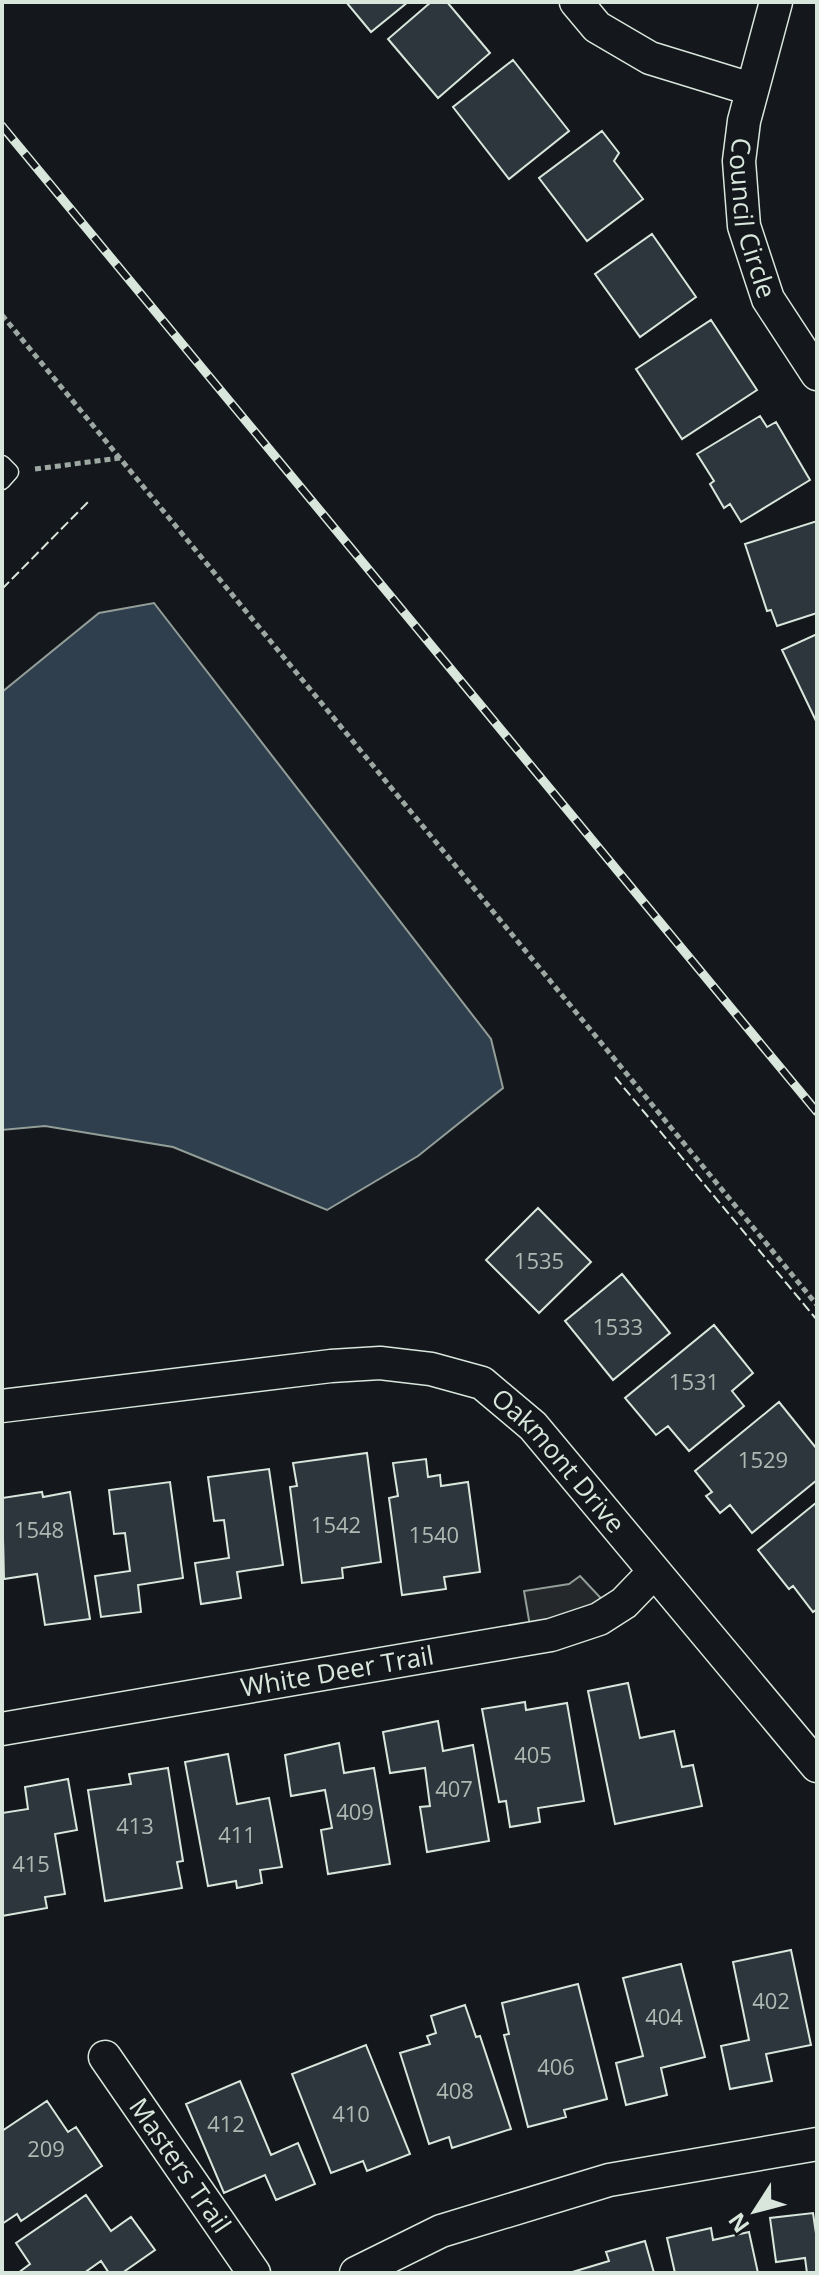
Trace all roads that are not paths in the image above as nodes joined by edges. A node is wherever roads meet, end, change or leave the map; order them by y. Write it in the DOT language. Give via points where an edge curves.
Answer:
graph roads {
  1 [pos="576,2"];
  2 [pos="776,2"];
  3 [pos="751,89"];
  4 [pos="817,374"];
  5 [pos="2,1406"];
  6 [pos="654,1572"];
  7 [pos="2,1729"];
  8 [pos="817,1766"];
  9 [pos="105,2057"];
  10 [pos="817,2144"];
  11 [pos="254,2273"];
  12 [pos="356,2273"];
  1 -- 3 [label="street" via="597,27 650,58"];
  2 -- 3 [label="street, Council Circle"];
  3 -- 4 [label="street, Council Circle" via="739,161 744,226 768,299"];
  5 -- 6 [label="street, Oakmont Drive" via="331,1366 380,1363 431,1369 482,1383 533,1426"];
  6 -- 7 [label="street, White Deer Trail" via="624,1603 599,1619 551,1635"];
  6 -- 8 [label="street, Oakmont Drive"];
  9 -- 11 [label="street, Masters Trail"];
  10 -- 12 [label="street" via="609,2180 441,2231"];
}
